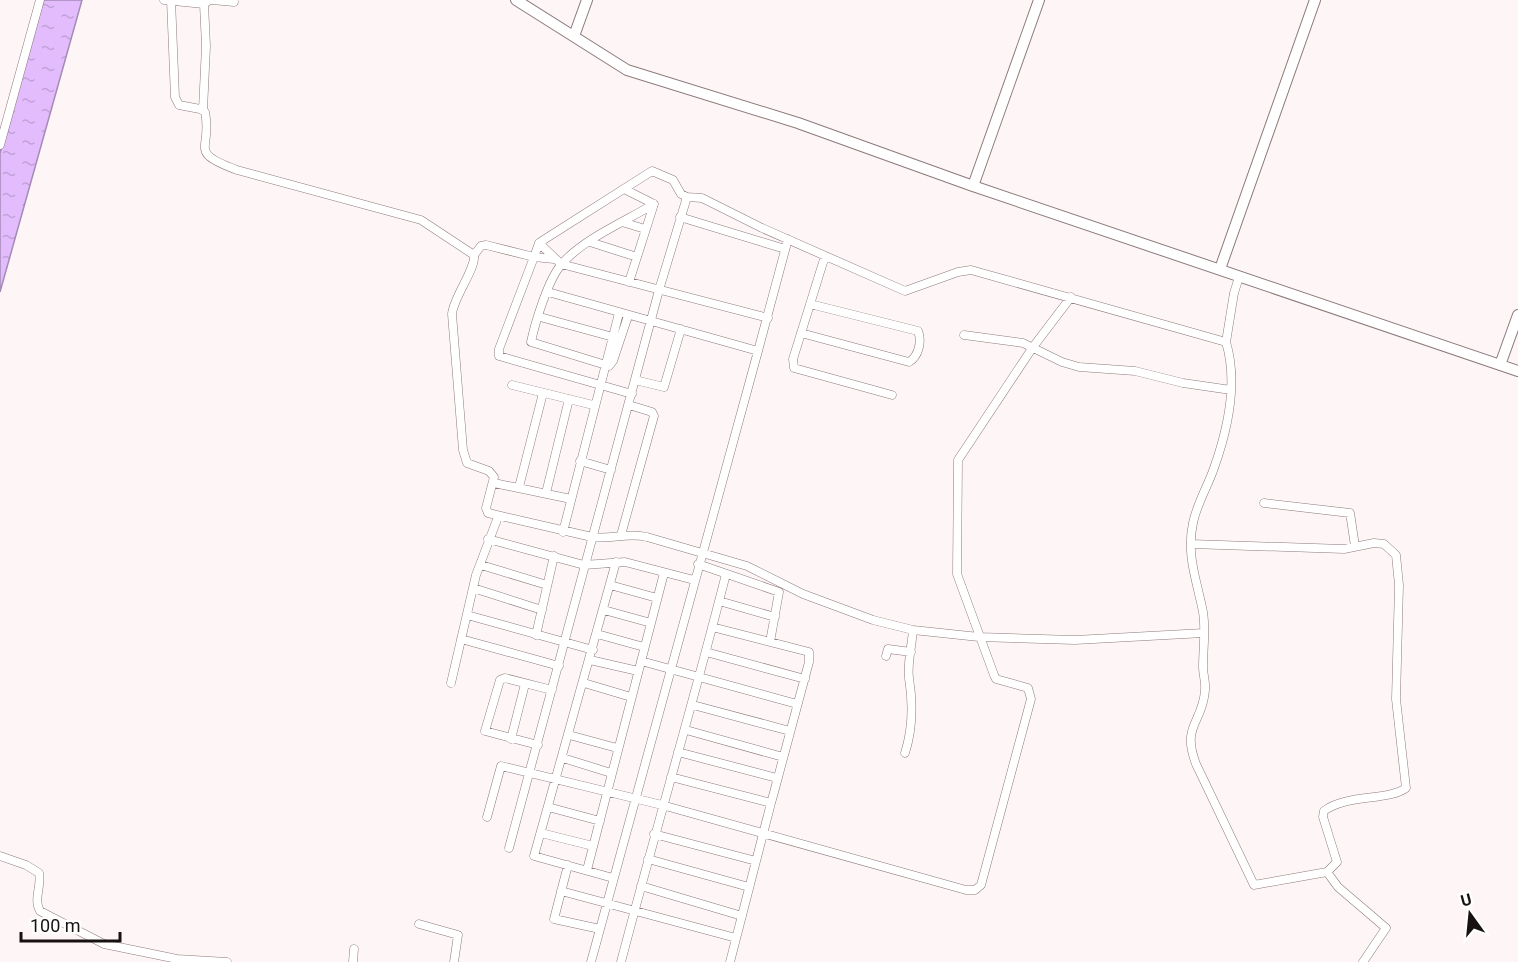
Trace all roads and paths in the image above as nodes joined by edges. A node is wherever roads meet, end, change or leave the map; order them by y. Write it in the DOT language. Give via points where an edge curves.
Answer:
graph roads {
  1 [pos="40,0"];
  2 [pos="169,0"];
  3 [pos="516,0"];
  4 [pos="587,0"];
  5 [pos="1039,0"];
  6 [pos="1315,0"];
  7 [pos="208,1"];
  8 [pos="234,2"];
  9 [pos="574,36"];
  10 [pos="204,110"];
  11 [pos="0,145"];
  12 [pos="973,186"];
  13 [pos="626,190"];
  14 [pos="687,197"];
  15 [pos="654,204"];
  16 [pos="680,217"];
  17 [pos="622,222"];
  18 [pos="645,229"];
  19 [pos="788,239"];
  20 [pos="590,242"];
  21 [pos="540,243"];
  22 [pos="785,249"];
  23 [pos="474,255"];
  24 [pos="825,256"];
  25 [pos="534,257"];
  26 [pos="638,257"];
  27 [pos="554,259"];
  28 [pos="561,264"];
  29 [pos="1220,269"];
  30 [pos="1239,277"];
  31 [pos="629,282"];
  32 [pos="659,290"];
  33 [pos="548,292"];
  34 [pos="1071,297"];
  35 [pos="810,304"];
  36 [pos="619,313"];
  37 [pos="1518,315"];
  38 [pos="628,316"];
  39 [pos="540,317"];
  40 [pos="768,318"];
  41 [pos="651,321"];
  42 [pos="681,329"];
  43 [pos="801,333"];
  44 [pos="964,335"];
  45 [pos="611,337"];
  46 [pos="621,339"];
  47 [pos="1226,342"];
  48 [pos="1033,347"];
  49 [pos="758,351"];
  50 [pos="604,365"];
  51 [pos="1500,365"];
  52 [pos="1518,371"];
  53 [pos="635,380"];
  54 [pos="512,386"];
  55 [pos="599,386"];
  56 [pos="1231,390"];
  57 [pos="543,393"];
  58 [pos="632,394"];
  59 [pos="892,395"];
  60 [pos="569,399"];
  61 [pos="593,405"];
  62 [pos="629,405"];
  63 [pos="580,461"];
  64 [pos="611,470"];
  65 [pos="494,483"];
  66 [pos="519,488"];
  67 [pos="546,493"];
  68 [pos="571,499"];
  69 [pos="1264,503"];
  70 [pos="493,515"];
  71 [pos="563,532"];
  72 [pos="621,535"];
  73 [pos="592,537"];
  74 [pos="488,539"];
  75 [pos="1191,544"];
  76 [pos="1355,546"];
  77 [pos="701,553"];
  78 [pos="554,556"];
  79 [pos="616,562"];
  80 [pos="698,564"];
  81 [pos="481,565"];
  82 [pos="584,565"];
  83 [pos="664,573"];
  84 [pos="726,574"];
  85 [pos="694,580"];
  86 [pos="548,585"];
  87 [pos="610,585"];
  88 [pos="473,588"];
  89 [pos="657,598"];
  90 [pos="719,601"];
  91 [pos="542,610"];
  92 [pos="604,610"];
  93 [pos="467,615"];
  94 [pos="775,617"];
  95 [pos="651,622"];
  96 [pos="712,627"];
  97 [pos="913,630"];
  98 [pos="1204,633"];
  99 [pos="597,634"];
  100 [pos="536,635"];
  101 [pos="979,637"];
  102 [pos="461,639"];
  103 [pos="770,642"];
  104 [pos="564,643"];
  105 [pos="644,647"];
  106 [pos="593,650"];
  107 [pos="706,652"];
  108 [pos="911,652"];
  109 [pos="886,656"];
  110 [pos="590,660"];
  111 [pos="641,661"];
  112 [pos="559,666"];
  113 [pos="638,671"];
  114 [pos="671,671"];
  115 [pos="700,679"];
  116 [pos="805,679"];
  117 [pos="451,683"];
  118 [pos="584,683"];
  119 [pos="525,684"];
  120 [pos="552,690"];
  121 [pos="631,697"];
  122 [pos="797,704"];
  123 [pos="693,705"];
  124 [pos="686,730"];
  125 [pos="790,731"];
  126 [pos="570,735"];
  127 [pos="511,739"];
  128 [pos="538,745"];
  129 [pos="617,748"];
  130 [pos="678,753"];
  131 [pos="905,753"];
  132 [pos="783,757"];
  133 [pos="563,758"];
  134 [pos="611,772"];
  135 [pos="530,774"];
  136 [pos="671,777"];
  137 [pos="556,778"];
  138 [pos="777,778"];
  139 [pos="608,792"];
  140 [pos="635,798"];
  141 [pos="771,803"];
  142 [pos="662,805"];
  143 [pos="548,807"];
  144 [pos="487,817"];
  145 [pos="600,821"];
  146 [pos="541,832"];
  147 [pos="654,834"];
  148 [pos="763,834"];
  149 [pos="593,846"];
  150 [pos="509,848"];
  151 [pos="0,856"];
  152 [pos="648,859"];
  153 [pos="756,861"];
  154 [pos="568,865"];
  155 [pos="587,870"];
  156 [pos="1327,872"];
  157 [pos="613,878"];
  158 [pos="641,886"];
  159 [pos="749,888"];
  160 [pos="561,891"];
  161 [pos="607,901"];
  162 [pos="635,909"];
  163 [pos="742,916"];
  164 [pos="419,924"];
  165 [pos="600,929"];
  166 [pos="736,938"];
  167 [pos="354,949"];
  168 [pos="227,962"];
  169 [pos="353,962"];
  170 [pos="454,962"];
  171 [pos="591,962"];
  172 [pos="621,962"];
  173 [pos="730,962"];
  174 [pos="1363,962"];
  1 -- 11 [label="street"];
  2 -- 7 [label="street"];
  2 -- 10 [label="street" via="175,97 179,105"];
  3 -- 9 [label="street"];
  4 -- 9 [label="street"];
  5 -- 12 [label="street"];
  6 -- 29 [label="street"];
  7 -- 8 [label="street"];
  7 -- 10 [label="street"];
  9 -- 12 [label="street" via="627,70 798,123"];
  10 -- 23 [label="street" via="207,119 203,149 211,159 237,170 421,220"];
  12 -- 29 [label="street"];
  13 -- 14 [label="street" via="652,171 673,180"];
  13 -- 15 [label="street"];
  13 -- 21 [label="street"];
  14 -- 16 [label="street"];
  14 -- 19 [label="street" via="702,198"];
  15 -- 17 [label="street"];
  15 -- 18 [label="street"];
  16 -- 22 [label="street"];
  16 -- 32 [label="street"];
  17 -- 18 [label="street"];
  17 -- 20 [label="street"];
  18 -- 26 [label="street"];
  19 -- 22 [label="street"];
  19 -- 24 [label="street"];
  20 -- 26 [label="street"];
  20 -- 28 [label="street"];
  21 -- 25 [label="street"];
  21 -- 27 [label="street"];
  22 -- 40 [label="street"];
  23 -- 25 [label="street" via="486,245"];
  23 -- 65 [label="street" via="452,314 456,390 465,460 492,474"];
  24 -- 34 [label="street" via="905,291 971,270"];
  24 -- 35 [label="street"];
  25 -- 27 [label="street"];
  25 -- 55 [label="street" via="499,356"];
  26 -- 31 [label="street"];
  27 -- 28 [label="street"];
  28 -- 31 [label="street"];
  28 -- 33 [label="street"];
  29 -- 30 [label="street"];
  30 -- 47 [label="street"];
  30 -- 51 [label="street"];
  31 -- 32 [label="street"];
  32 -- 40 [label="street"];
  32 -- 41 [label="street"];
  33 -- 36 [label="street"];
  33 -- 39 [label="street"];
  34 -- 47 [label="street"];
  34 -- 48 [label="street"];
  35 -- 43 [label="street"];
  35 -- 43 [label="street" via="918,331 919,347 909,362"];
  36 -- 38 [label="street"];
  36 -- 45 [label="street"];
  37 -- 51 [label="street"];
  38 -- 41 [label="street"];
  38 -- 46 [label="street"];
  39 -- 45 [label="street"];
  39 -- 50 [label="street" via="532,343"];
  40 -- 49 [label="street"];
  41 -- 42 [label="street"];
  41 -- 53 [label="street"];
  42 -- 49 [label="street"];
  42 -- 53 [label="street" via="664,387"];
  43 -- 59 [label="street" via="794,368"];
  44 -- 48 [label="street" via="1007,339"];
  45 -- 46 [label="street"];
  45 -- 50 [label="street"];
  46 -- 50 [label="street" via="612,364"];
  47 -- 56 [label="street"];
  48 -- 56 [label="street" via="1079,367 1136,371"];
  48 -- 101 [label="street" via="958,460 957,574"];
  49 -- 77 [label="street"];
  50 -- 55 [label="street"];
  51 -- 52 [label="street"];
  53 -- 58 [label="street"];
  54 -- 57 [label="street"];
  55 -- 58 [label="street"];
  55 -- 61 [label="street"];
  56 -- 75 [label="street" via="1222,443 1193,522"];
  57 -- 60 [label="street"];
  57 -- 66 [label="street"];
  58 -- 62 [label="street"];
  60 -- 61 [label="street"];
  60 -- 67 [label="street"];
  61 -- 63 [label="street"];
  62 -- 64 [label="street"];
  62 -- 72 [label="street" via="654,416"];
  63 -- 64 [label="street"];
  63 -- 68 [label="street"];
  64 -- 73 [label="street"];
  65 -- 66 [label="street"];
  65 -- 70 [label="street" via="486,508"];
  66 -- 67 [label="street"];
  67 -- 68 [label="street"];
  68 -- 71 [label="street"];
  69 -- 76 [label="street" via="1350,513"];
  70 -- 71 [label="street"];
  70 -- 74 [label="street"];
  71 -- 73 [label="street"];
  72 -- 73 [label="street"];
  72 -- 77 [label="street" via="636,534"];
  73 -- 82 [label="street"];
  74 -- 78 [label="street"];
  74 -- 81 [label="street"];
  75 -- 76 [label="street" via="1329,549"];
  75 -- 98 [label="street" via="1191,565"];
  76 -- 156 [label="street" via="1384,544 1396,555 1396,699 1406,788 1324,811 1337,862"];
  77 -- 80 [label="street"];
  77 -- 97 [label="street" via="747,566 803,594 873,620"];
  78 -- 82 [label="street"];
  78 -- 86 [label="street"];
  79 -- 82 [label="street"];
  79 -- 83 [label="street"];
  79 -- 87 [label="street"];
  80 -- 84 [label="street"];
  80 -- 85 [label="street"];
  81 -- 86 [label="street"];
  81 -- 88 [label="street"];
  82 -- 104 [label="street"];
  83 -- 85 [label="street"];
  83 -- 89 [label="street"];
  84 -- 90 [label="street"];
  84 -- 94 [label="street" via="777,590 780,597"];
  85 -- 114 [label="street"];
  86 -- 91 [label="street"];
  87 -- 89 [label="street"];
  87 -- 92 [label="street"];
  88 -- 91 [label="street"];
  88 -- 93 [label="street"];
  89 -- 95 [label="street"];
  90 -- 94 [label="street"];
  90 -- 96 [label="street"];
  91 -- 100 [label="street"];
  92 -- 95 [label="street"];
  92 -- 99 [label="street"];
  93 -- 100 [label="street"];
  93 -- 102 [label="street"];
  94 -- 103 [label="street"];
  95 -- 105 [label="street"];
  96 -- 103 [label="street"];
  96 -- 107 [label="street"];
  97 -- 101 [label="street"];
  97 -- 108 [label="street"];
  98 -- 101 [label="street" via="1075,640"];
  98 -- 156 [label="street" via="1206,689 1190,734 1191,747 1251,882 1258,887 1294,876"];
  99 -- 105 [label="street"];
  99 -- 106 [label="street"];
  100 -- 104 [label="street"];
  101 -- 148 [label="street" via="996,679 1028,688 1031,699 981,885 966,890"];
  102 -- 112 [label="street"];
  102 -- 117 [label="street"];
  103 -- 116 [label="street" via="809,652"];
  104 -- 106 [label="street"];
  104 -- 112 [label="street"];
  105 -- 111 [label="street"];
  106 -- 110 [label="street"];
  107 -- 115 [label="street"];
  107 -- 116 [label="street"];
  108 -- 109 [label="street" via="888,649"];
  108 -- 131 [label="street" via="909,678 913,696"];
  110 -- 113 [label="street"];
  110 -- 118 [label="street"];
  111 -- 113 [label="street"];
  111 -- 114 [label="street"];
  112 -- 120 [label="street"];
  113 -- 121 [label="street"];
  114 -- 115 [label="street"];
  114 -- 140 [label="street"];
  115 -- 122 [label="street"];
  115 -- 123 [label="street"];
  116 -- 122 [label="street"];
  118 -- 121 [label="street"];
  118 -- 126 [label="street"];
  119 -- 120 [label="street"];
  119 -- 127 [label="street"];
  119 -- 127 [label="street" via="503,678 496,687 485,731"];
  120 -- 128 [label="street"];
  121 -- 129 [label="street"];
  122 -- 125 [label="street"];
  123 -- 124 [label="street"];
  123 -- 125 [label="street"];
  124 -- 130 [label="street"];
  124 -- 132 [label="street"];
  125 -- 132 [label="street"];
  126 -- 129 [label="street"];
  126 -- 133 [label="street"];
  127 -- 128 [label="street"];
  128 -- 135 [label="street"];
  129 -- 134 [label="street"];
  130 -- 136 [label="street"];
  130 -- 138 [label="street"];
  132 -- 138 [label="street"];
  133 -- 134 [label="street"];
  133 -- 137 [label="street"];
  134 -- 139 [label="street"];
  135 -- 137 [label="street"];
  135 -- 144 [label="street" via="501,766"];
  135 -- 150 [label="street"];
  136 -- 141 [label="street"];
  136 -- 142 [label="street"];
  137 -- 139 [label="street"];
  137 -- 143 [label="street"];
  138 -- 141 [label="street"];
  139 -- 140 [label="street"];
  139 -- 145 [label="street"];
  140 -- 142 [label="street"];
  140 -- 157 [label="street"];
  141 -- 148 [label="street"];
  142 -- 147 [label="street"];
  142 -- 148 [label="street"];
  143 -- 145 [label="street"];
  143 -- 146 [label="street"];
  145 -- 149 [label="street"];
  146 -- 149 [label="street"];
  146 -- 154 [label="street" via="534,856"];
  147 -- 152 [label="street"];
  147 -- 153 [label="street"];
  148 -- 153 [label="street"];
  149 -- 155 [label="street"];
  151 -- 168 [label="street" via="39,873 40,911 96,941 158,956"];
  152 -- 158 [label="street"];
  152 -- 159 [label="street"];
  153 -- 159 [label="street"];
  154 -- 155 [label="street"];
  154 -- 160 [label="street"];
  155 -- 157 [label="street"];
  156 -- 174 [label="street" via="1338,887 1386,928"];
  157 -- 161 [label="street"];
  158 -- 162 [label="street"];
  158 -- 163 [label="street"];
  159 -- 163 [label="street"];
  160 -- 161 [label="street"];
  160 -- 165 [label="street" via="554,919"];
  161 -- 162 [label="street"];
  161 -- 165 [label="street"];
  162 -- 166 [label="street"];
  162 -- 172 [label="street"];
  163 -- 166 [label="street"];
  164 -- 170 [label="street" via="458,935"];
  165 -- 171 [label="street"];
  166 -- 173 [label="street"];
  167 -- 169 [label="street"];
}
